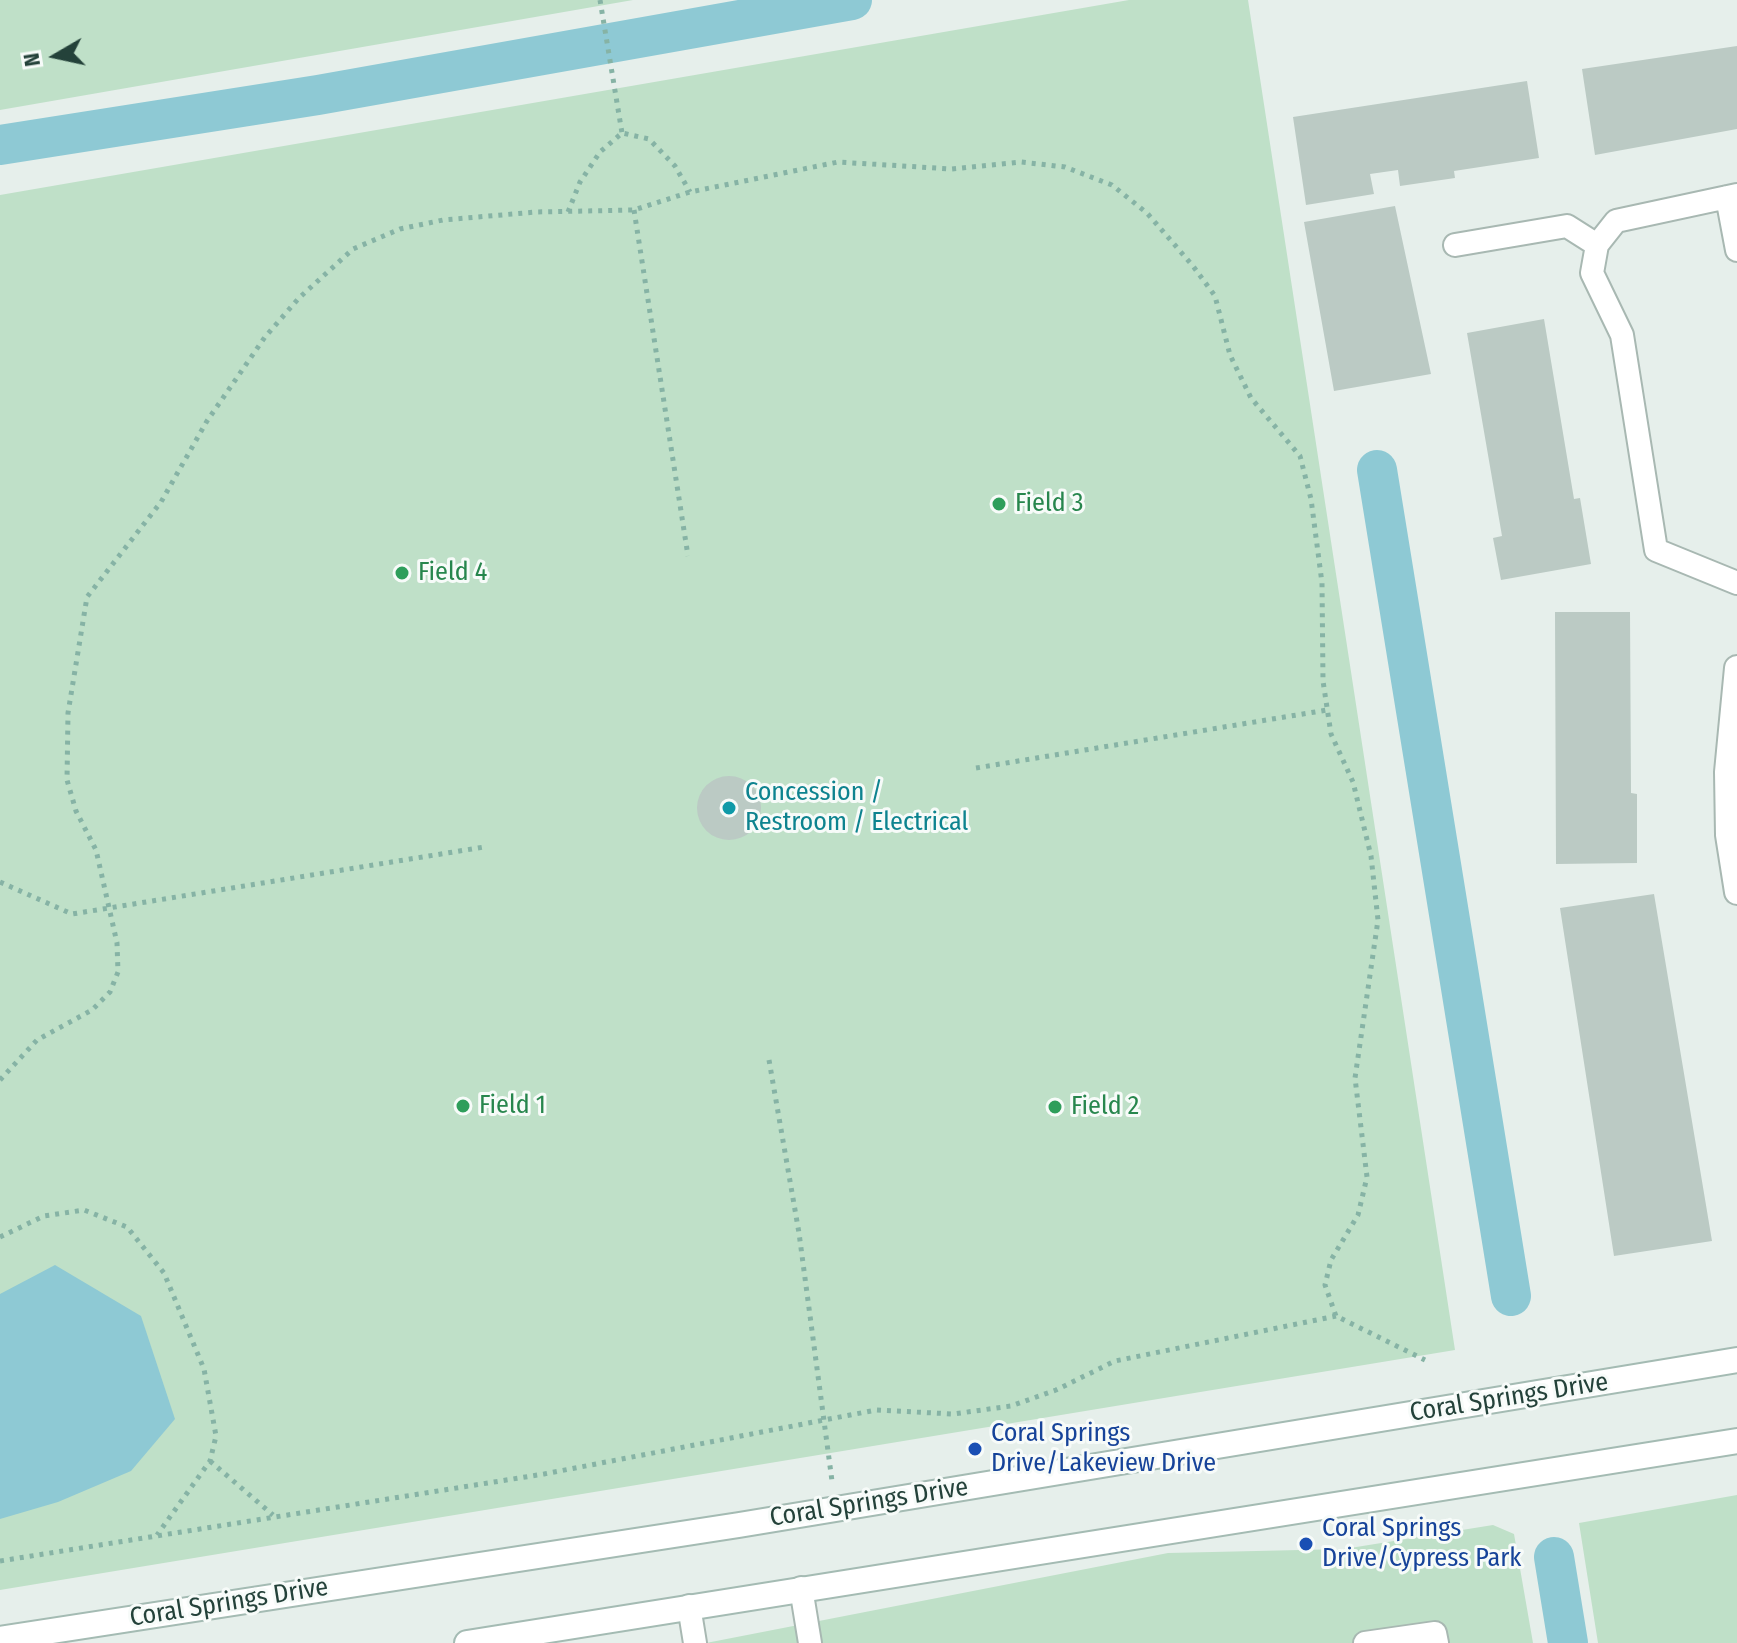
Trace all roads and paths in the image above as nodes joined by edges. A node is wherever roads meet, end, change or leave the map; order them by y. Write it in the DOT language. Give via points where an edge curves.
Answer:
graph roads {
  1 [pos="600,0"];
  2 [pos="622,133"];
  3 [pos="690,192"];
  4 [pos="1732,196"];
  5 [pos="634,210"];
  6 [pos="568,212"];
  7 [pos="1455,245"];
  8 [pos="1597,245"];
  9 [pos="1737,250"];
  10 [pos="688,556"];
  11 [pos="1737,583"];
  12 [pos="1737,668"];
  13 [pos="1327,710"];
  14 [pos="1735,714"];
  15 [pos="976,768"];
  16 [pos="484,847"];
  17 [pos="0,882"];
  18 [pos="1737,892"];
  19 [pos="109,909"];
  20 [pos="769,1060"];
  21 [pos="0,1080"];
  22 [pos="0,1237"];
  23 [pos="1336,1316"];
  24 [pos="1425,1360"];
  25 [pos="1737,1360"];
  26 [pos="824,1420"];
  27 [pos="1737,1441"];
  28 [pos="210,1461"];
  29 [pos="832,1481"];
  30 [pos="274,1515"];
  31 [pos="157,1536"];
  32 [pos="0,1561"];
  33 [pos="801,1588"];
  34 [pos="689,1606"];
  35 [pos="0,1639"];
  36 [pos="467,1643"];
  37 [pos="695,1643"];
  38 [pos="810,1643"];
  39 [pos="1365,1643"];
  40 [pos="1437,1643"];
  1 -- 2 [label="path"];
  2 -- 3 [label="path" via="649,139 675,166"];
  2 -- 6 [label="path" via="600,152"];
  3 -- 5 [label="path"];
  3 -- 13 [label="path" via="838,162 951,169 1021,162 1065,167 1112,185 1147,213 1215,296 1230,355 1251,398 1300,456 1322,583"];
  4 -- 8 [label="lane" via="1616,221"];
  4 -- 9 [label="lane"];
  5 -- 6 [label="path"];
  5 -- 10 [label="path"];
  6 -- 19 [label="path" via="443,220 400,229 353,249 265,337 207,421 161,502 87,597 68,713 67,780 96,850"];
  7 -- 8 [label="lane" via="1567,226"];
  8 -- 11 [label="lane" via="1592,273 1622,335 1656,550"];
  12 -- 14 [label="main road"];
  13 -- 15 [label="path"];
  13 -- 23 [label="path" via="1331,734 1353,782 1371,856 1378,920 1355,1078 1367,1177 1358,1215 1331,1260 1325,1285"];
  14 -- 18 [label="main road" via="1727,772 1728,835"];
  16 -- 19 [label="path"];
  17 -- 19 [label="path" via="72,914"];
  19 -- 21 [label="path" via="118,972 110,992 92,1010 37,1040"];
  20 -- 26 [label="path"];
  22 -- 28 [label="path" via="44,1216 84,1210 127,1227 164,1273 204,1369 216,1436"];
  23 -- 24 [label="path"];
  23 -- 26 [label="path" via="1115,1361 1011,1406 953,1414 876,1410"];
  25 -- 35 [label="main road, Coral Springs Drive" via="753,1523"];
  26 -- 29 [label="path"];
  26 -- 30 [label="path" via="544,1474"];
  27 -- 33 [label="main road"];
  28 -- 30 [label="path"];
  28 -- 31 [label="path"];
  30 -- 31 [label="path"];
  31 -- 32 [label="path"];
  33 -- 34 [label="main road"];
  33 -- 38 [label="lane"];
  34 -- 36 [label="main road"];
  34 -- 37 [label="lane"];
  39 -- 40 [label="lane" via="1435,1633"];
}
